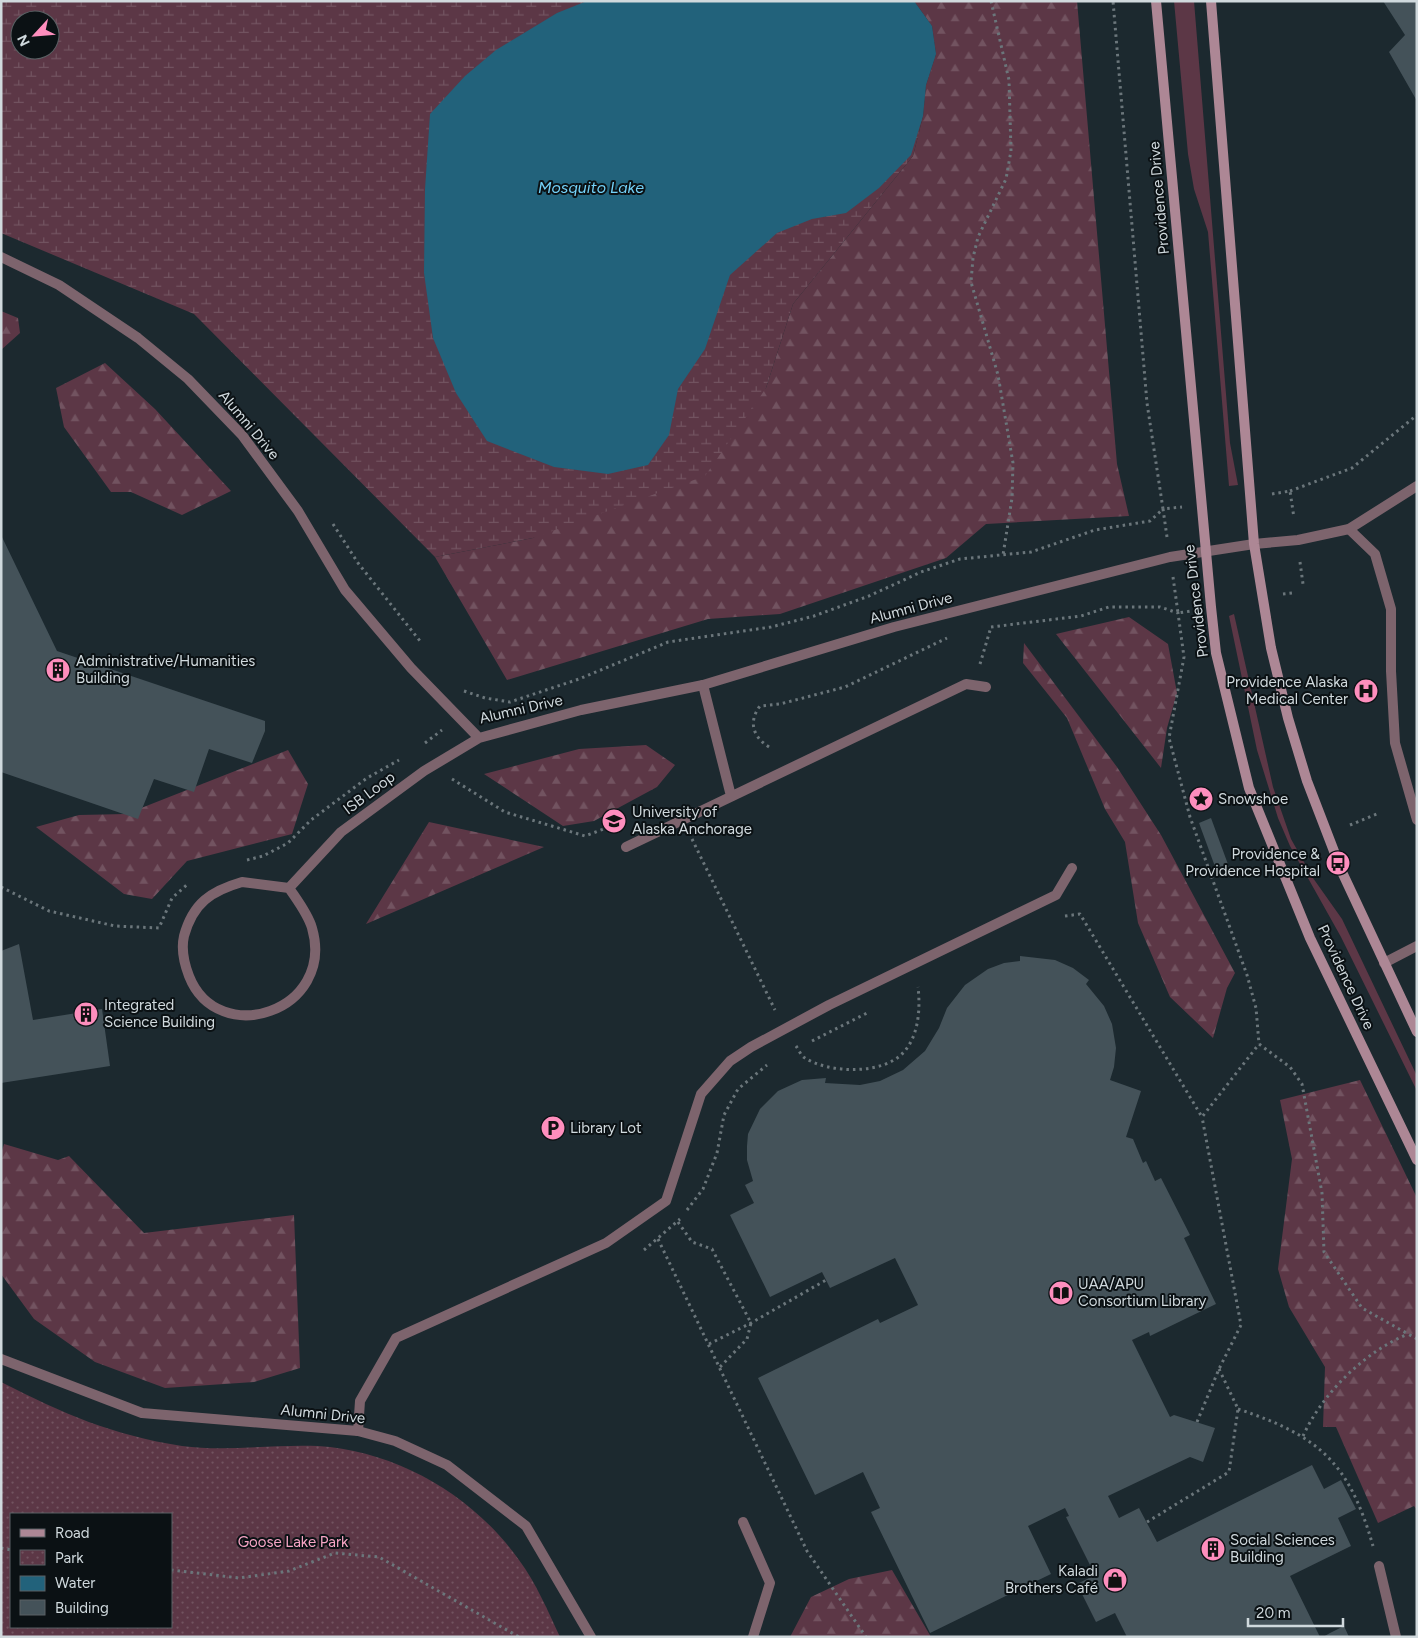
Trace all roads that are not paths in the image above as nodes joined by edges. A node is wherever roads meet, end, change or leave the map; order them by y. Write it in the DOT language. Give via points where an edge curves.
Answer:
graph roads {
  1 [pos="1156,1"];
  2 [pos="1211,1"];
  3 [pos="1,257"];
  4 [pos="1417,486"];
  5 [pos="1349,529"];
  6 [pos="1254,544"];
  7 [pos="1206,552"];
  8 [pos="703,685"];
  9 [pos="986,687"];
  10 [pos="479,738"];
  11 [pos="731,796"];
  12 [pos="1417,820"];
  13 [pos="626,847"];
  14 [pos="1072,868"];
  15 [pos="290,888"];
  16 [pos="1417,946"];
  17 [pos="1384,963"];
  18 [pos="1417,1032"];
  19 [pos="1417,1160"];
  20 [pos="1,1358"];
  21 [pos="358,1431"];
  22 [pos="743,1522"];
  23 [pos="1379,1566"];
  24 [pos="591,1637"];
  25 [pos="752,1637"];
  26 [pos="1396,1637"];
  1 -- 7 [label="main road, Providence Drive"];
  2 -- 6 [label="main road"];
  3 -- 10 [label="street, Alumni Drive" via="59,285 138,338 188,379 247,442 298,512 345,590 411,668"];
  4 -- 5 [label="street"];
  5 -- 6 [label="street, Alumni Drive" via="1298,540"];
  5 -- 12 [label="street" via="1375,554 1391,609 1395,743"];
  6 -- 7 [label="street, Alumni Drive"];
  6 -- 17 [label="main road" via="1271,648 1307,781 1342,872"];
  7 -- 8 [label="street, Alumni Drive" via="1170,557 894,627"];
  7 -- 19 [label="main road, Providence Drive" via="1216,653 1249,788 1310,938"];
  8 -- 10 [label="street, Alumni Drive" via="581,710"];
  8 -- 11 [label="street"];
  9 -- 11 [label="street" via="966,684"];
  10 -- 15 [label="street, ISB Loop" via="424,771 341,832"];
  11 -- 13 [label="street"];
  14 -- 21 [label="street" via="1056,895 786,1028 730,1061 701,1094 666,1201 606,1243 396,1338 360,1401"];
  15 -- 15 [label="street" via="242,882 220,889 201,902 188,922 182,943 184,964 192,984 207,1001 225,1011 247,1016 268,1013 288,1004 303,989 313,969 316,948 312,926"];
  16 -- 17 [label="street"];
  17 -- 18 [label="main road"];
  20 -- 21 [label="street, Alumni Drive" via="142,1413"];
  21 -- 24 [label="street, Alumni Drive" via="395,1441 446,1465 526,1526"];
  22 -- 25 [label="street" via="770,1583"];
  23 -- 26 [label="street"];
}
